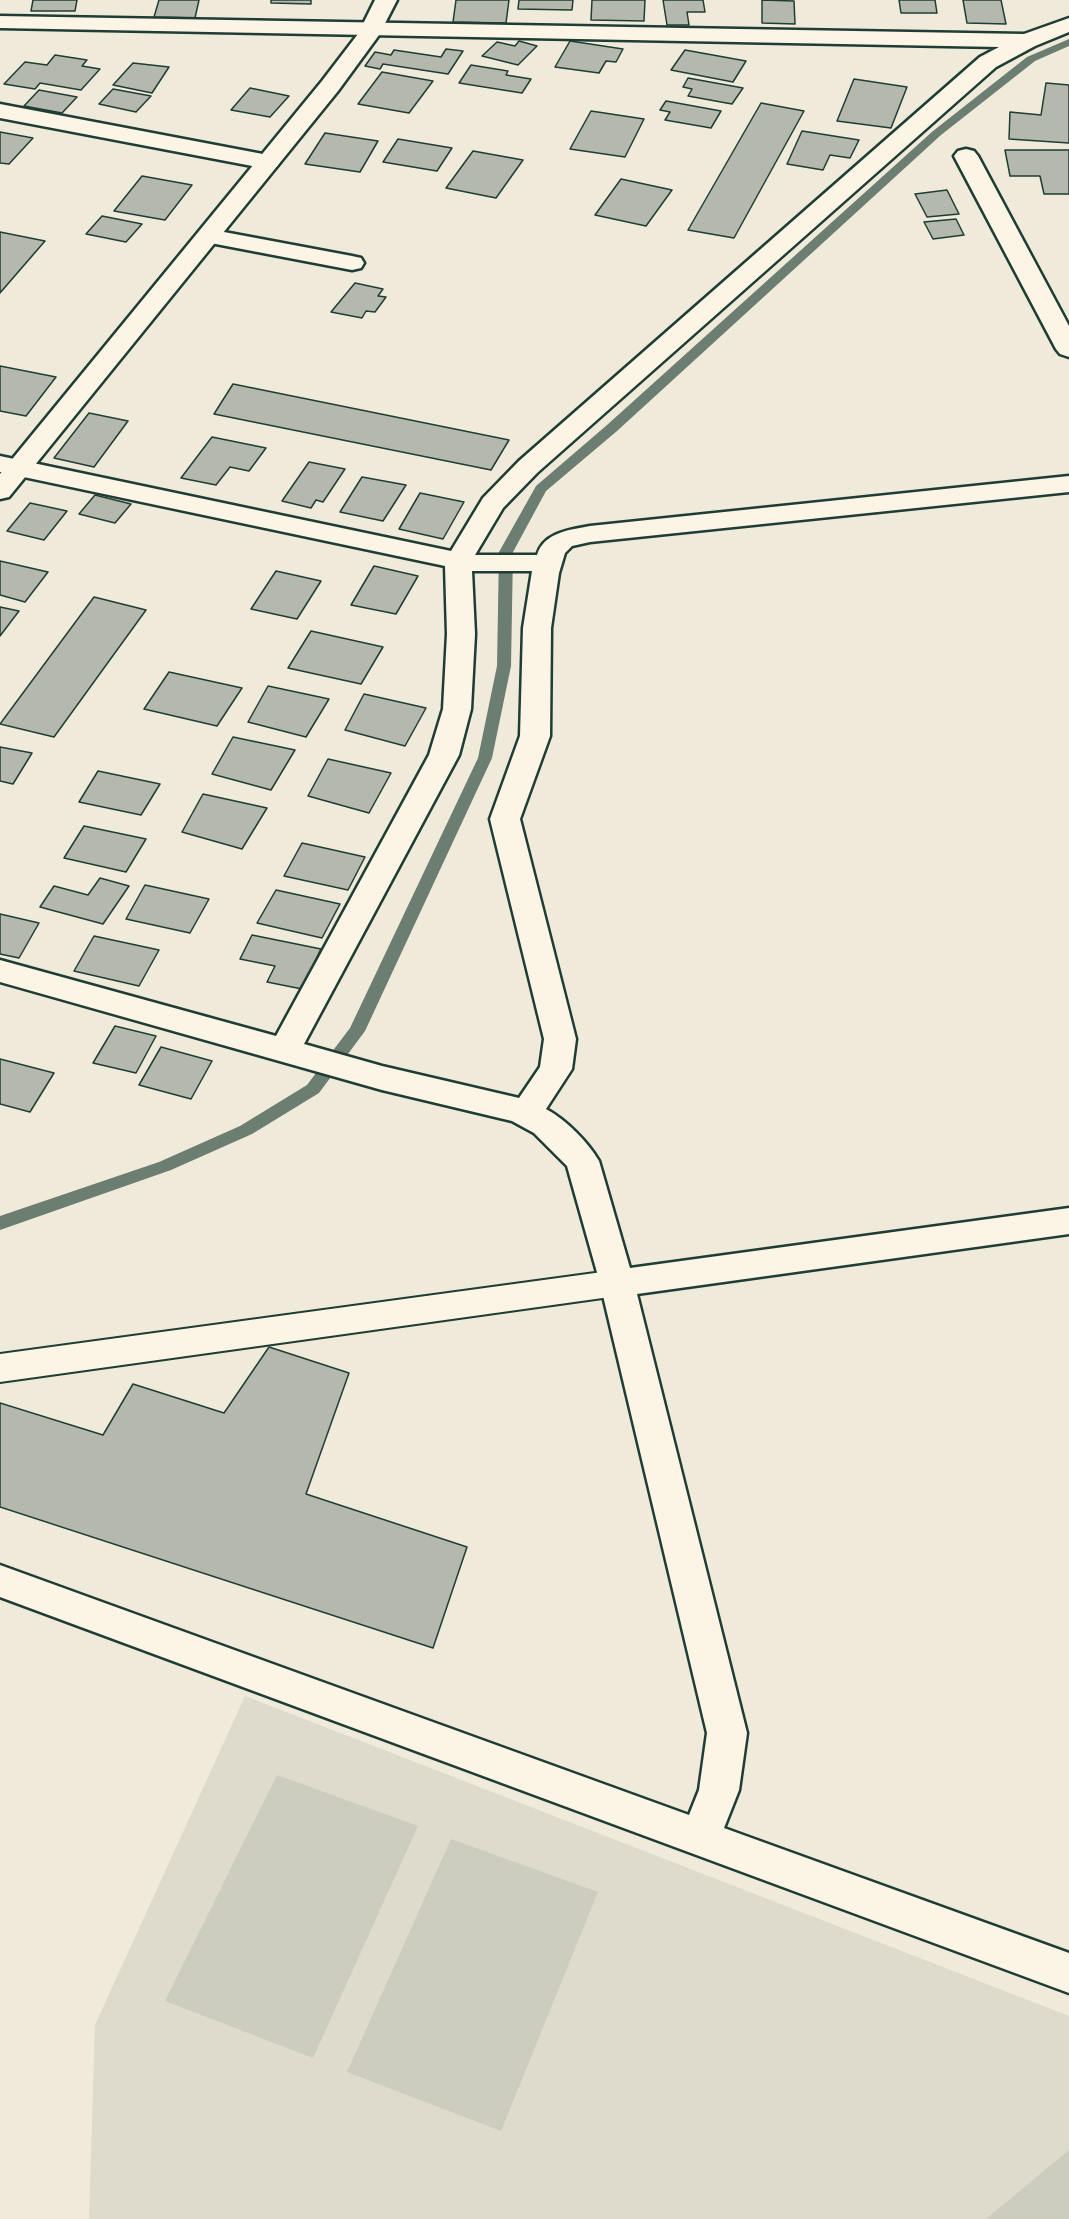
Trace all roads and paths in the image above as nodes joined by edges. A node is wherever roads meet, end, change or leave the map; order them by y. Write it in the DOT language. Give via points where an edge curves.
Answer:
graph roads {
  1 [pos="386,0"];
  2 [pos="0,22"];
  3 [pos="1069,24"];
  4 [pos="371,30"];
  5 [pos="1027,41"];
  6 [pos="0,111"];
  7 [pos="966,156"];
  8 [pos="268,162"];
  9 [pos="208,236"];
  10 [pos="352,263"];
  11 [pos="1069,349"];
  12 [pos="9,466"];
  13 [pos="1069,484"];
  14 [pos="0,491"];
  15 [pos="464,562"];
  16 [pos="548,563"];
  17 [pos="0,971"];
  18 [pos="289,1052"];
  19 [pos="526,1114"];
  20 [pos="1069,1221"];
  21 [pos="617,1283"];
  22 [pos="0,1368"];
  23 [pos="0,1581"];
  24 [pos="700,1836"];
  25 [pos="1069,1973"];
  1 -- 4 [label="street"];
  2 -- 4 [label="street"];
  3 -- 5 [label="street"];
  4 -- 5 [label="street"];
  4 -- 8 [label="street"];
  5 -- 15 [label="street" via="988,62 965,81 528,467 492,504"];
  6 -- 8 [label="street"];
  7 -- 11 [label="street"];
  8 -- 9 [label="street"];
  9 -- 10 [label="street"];
  9 -- 12 [label="street"];
  12 -- 14 [label="street"];
  12 -- 15 [label="street"];
  13 -- 16 [label="street" via="590,534 563,540 552,550"];
  15 -- 16 [label="street"];
  15 -- 18 [label="street" via="457,709 444,755"];
  16 -- 19 [label="street" via="537,628 535,736 505,819 560,1039 556,1069"];
  17 -- 18 [label="street"];
  18 -- 19 [label="street"];
  19 -- 21 [label="street" via="546,1124 582,1161"];
  20 -- 21 [label="street"];
  21 -- 22 [label="lane"];
  21 -- 24 [label="street" via="726,1733 719,1790"];
  23 -- 24 [label="street"];
  24 -- 25 [label="street"];
}
